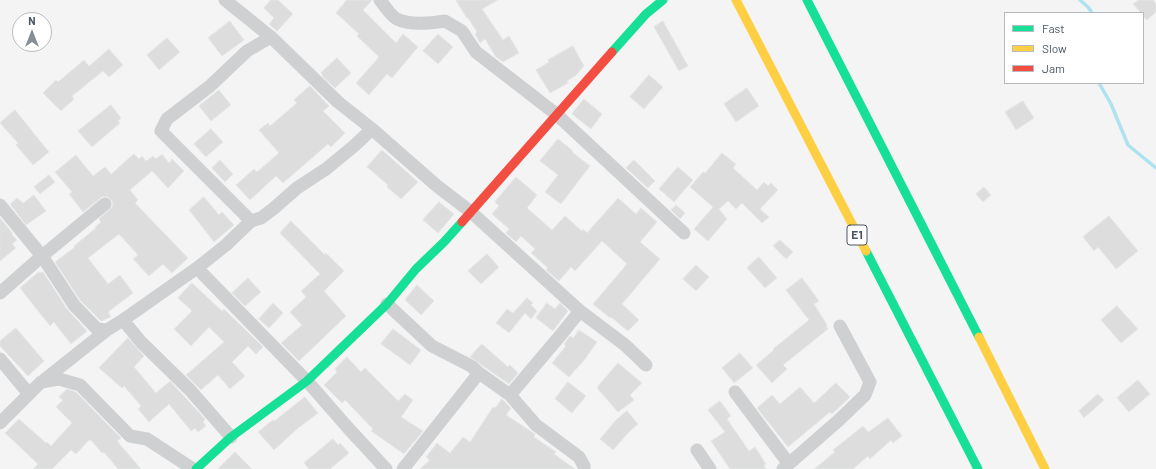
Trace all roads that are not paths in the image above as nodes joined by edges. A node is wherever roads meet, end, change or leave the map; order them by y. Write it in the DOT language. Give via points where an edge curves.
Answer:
graph roads {
  1 [pos="225,0"];
  2 [pos="380,0"];
  3 [pos="663,0"];
  4 [pos="736,0"];
  5 [pos="807,0"];
  6 [pos="271,37"];
  7 [pos="556,114"];
  8 [pos="372,128"];
  9 [pos="105,204"];
  10 [pos="0,205"];
  11 [pos="471,212"];
  12 [pos="251,221"];
  13 [pos="684,233"];
  14 [pos="42,256"];
  15 [pos="197,268"];
  16 [pos="0,293"];
  17 [pos="387,304"];
  18 [pos="580,311"];
  19 [pos="123,320"];
  20 [pos="840,326"];
  21 [pos="107,330"];
  22 [pos="0,359"];
  23 [pos="646,365"];
  24 [pos="479,373"];
  25 [pos="308,380"];
  26 [pos="41,382"];
  27 [pos="735,392"];
  28 [pos="30,394"];
  29 [pos="510,395"];
  30 [pos="0,423"];
  31 [pos="231,437"];
  32 [pos="697,450"];
  33 [pos="786,466"];
  34 [pos="193,469"];
  35 [pos="196,469"];
  36 [pos="386,469"];
  37 [pos="403,469"];
  38 [pos="584,469"];
  39 [pos="710,469"];
  40 [pos="978,469"];
  41 [pos="1045,469"];
  1 -- 6 [label="street"];
  2 -- 7 [label="street" via="397,19 429,24 445,21 462,31 476,52"];
  3 -- 7 [label="main road" via="646,14"];
  4 -- 40 [label="main road, E1"];
  5 -- 41 [label="main road" via="950,277"];
  6 -- 8 [label="street" via="338,102"];
  6 -- 12 [label="street" via="246,52 210,86 167,119 161,131"];
  7 -- 11 [label="main road"];
  7 -- 13 [label="street"];
  8 -- 11 [label="street" via="437,186"];
  8 -- 12 [label="street" via="349,150 297,188 273,210"];
  9 -- 14 [label="street"];
  10 -- 14 [label="street"];
  11 -- 17 [label="main road" via="416,269"];
  11 -- 18 [label="street"];
  12 -- 15 [label="street"];
  14 -- 16 [label="street"];
  14 -- 21 [label="street" via="74,305 97,330"];
  15 -- 19 [label="street"];
  15 -- 25 [label="street"];
  17 -- 24 [label="street" via="432,346 472,366"];
  17 -- 25 [label="main road"];
  18 -- 23 [label="street" via="625,345"];
  18 -- 29 [label="street"];
  19 -- 21 [label="street"];
  19 -- 31 [label="street"];
  20 -- 33 [label="street" via="870,382 865,395"];
  21 -- 26 [label="street"];
  22 -- 28 [label="street"];
  24 -- 29 [label="street"];
  24 -- 37 [label="street"];
  25 -- 31 [label="main road"];
  25 -- 36 [label="street"];
  26 -- 28 [label="street"];
  26 -- 34 [label="street" via="59,379 80,385 130,436 147,439"];
  27 -- 33 [label="street"];
  28 -- 30 [label="street"];
  29 -- 38 [label="street" via="536,425 579,457"];
  31 -- 35 [label="main road"];
  32 -- 39 [label="street"];
}
